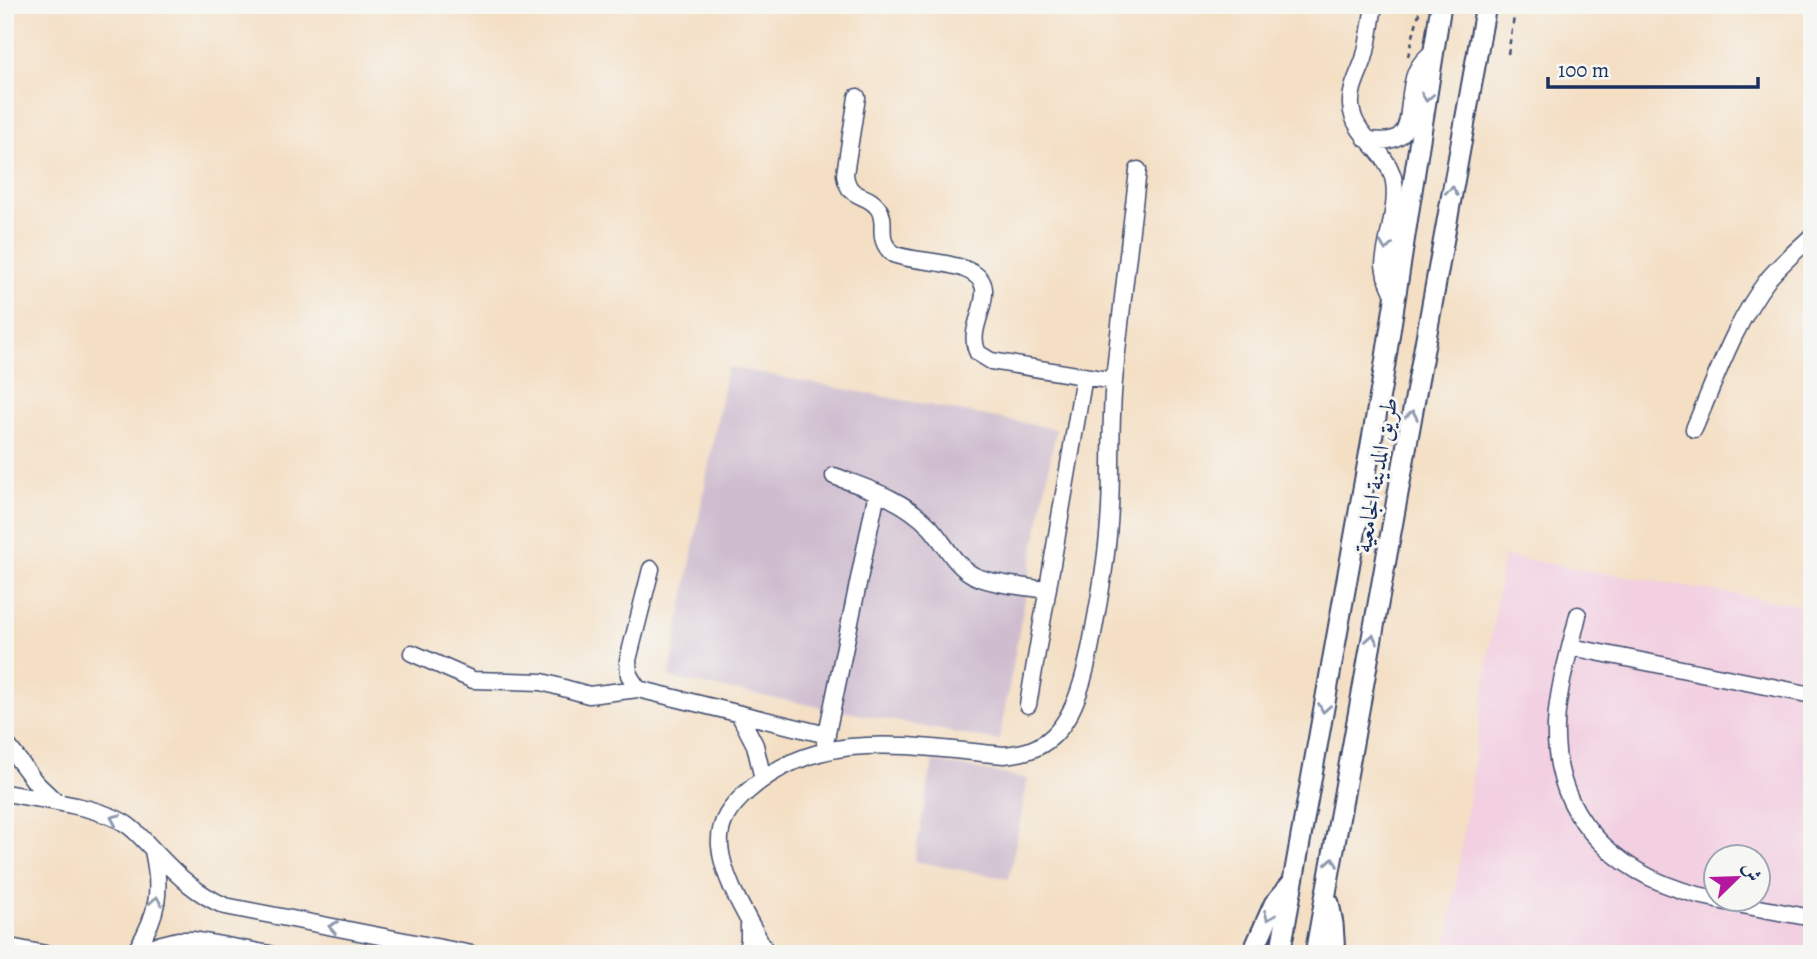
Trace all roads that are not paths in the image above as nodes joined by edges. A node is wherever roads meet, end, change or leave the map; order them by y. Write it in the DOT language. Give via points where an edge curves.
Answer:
graph roads {
  1 [pos="1374,5"];
  2 [pos="1441,5"];
  3 [pos="1485,7"];
  4 [pos="1434,51"];
  5 [pos="857,97"];
  6 [pos="1366,139"];
  7 [pos="1138,170"];
  8 [pos="1812,236"];
  9 [pos="1395,297"];
  10 [pos="1084,376"];
  11 [pos="1114,381"];
  12 [pos="1694,429"];
  13 [pos="834,477"];
  14 [pos="877,492"];
  15 [pos="651,569"];
  16 [pos="1047,590"];
  17 [pos="1578,615"];
  18 [pos="1571,647"];
  19 [pos="412,653"];
  20 [pos="638,689"];
  21 [pos="1812,695"];
  22 [pos="1028,705"];
  23 [pos="739,714"];
  24 [pos="5,743"];
  25 [pos="825,743"];
  26 [pos="763,779"];
  27 [pos="5,793"];
  28 [pos="55,802"];
  29 [pos="152,849"];
  30 [pos="1293,883"];
  31 [pos="1326,895"];
  32 [pos="1702,896"];
  33 [pos="1772,910"];
  34 [pos="1812,918"];
  35 [pos="749,920"];
  36 [pos="5,946"];
  37 [pos="129,952"];
  38 [pos="46,954"];
  39 [pos="270,954"];
  40 [pos="472,954"];
  41 [pos="746,954"];
  42 [pos="767,954"];
  43 [pos="1252,954"];
  44 [pos="1280,954"];
  45 [pos="1315,954"];
  46 [pos="1335,954"];
  1 -- 6 [label="street" via="1351,104 1354,120"];
  2 -- 4 [label="main road, طريق المدينة الجامعية"];
  31 -- 3 [label="main road, طريق المدينة الجامعية, one-way"];
  4 -- 6 [label="street" via="1415,74 1404,131 1390,141"];
  4 -- 9 [label="main road, طريق المدينة الجامعية, one-way"];
  5 -- 10 [label="street" via="846,180 852,191 878,208 888,250 978,276 984,295 974,342 981,357"];
  6 -- 9 [label="street, one-way" via="1387,162 1395,181 1384,265"];
  7 -- 11 [label="street"];
  8 -- 12 [label="street" via="1755,298"];
  9 -- 30 [label="main road, طريق المدينة الجامعية, one-way"];
  10 -- 11 [label="street"];
  10 -- 16 [label="street"];
  11 -- 25 [label="street" via="1110,512 1102,585 1088,663 1076,697 1054,735 1023,753 1004,755"];
  13 -- 14 [label="street"];
  14 -- 16 [label="street" via="914,513 976,577"];
  14 -- 25 [label="street"];
  15 -- 20 [label="street" via="628,660 629,675"];
  16 -- 22 [label="street"];
  17 -- 18 [label="street"];
  18 -- 21 [label="street"];
  18 -- 32 [label="street" via="1558,706 1556,741 1562,776 1576,809 1596,838 1633,870 1672,889"];
  19 -- 20 [label="street" via="473,680 542,682 589,695"];
  20 -- 23 [label="street"];
  23 -- 25 [label="street"];
  23 -- 26 [label="street" via="755,745"];
  24 -- 28 [label="street"];
  25 -- 26 [label="street"];
  26 -- 35 [label="street" via="731,807 720,838 723,860"];
  27 -- 28 [label="street"];
  29 -- 28 [label="street, one-way" via="117,819"];
  37 -- 29 [label="street, one-way" via="150,926 158,901"];
  40 -- 29 [label="street, one-way" via="225,906 192,888"];
  30 -- 43 [label="main road, one-way" via="1274,904"];
  30 -- 44 [label="main road, طريق المدينة الجامعية"];
  31 -- 45 [label="main road, طريق المدينة الجامعية"];
  31 -- 46 [label="main road"];
  33 -- 34 [label="street"];
  35 -- 41 [label="street"];
  35 -- 42 [label="street"];
  36 -- 38 [label="street"];
  37 -- 39 [label="street" via="194,940"];
}
